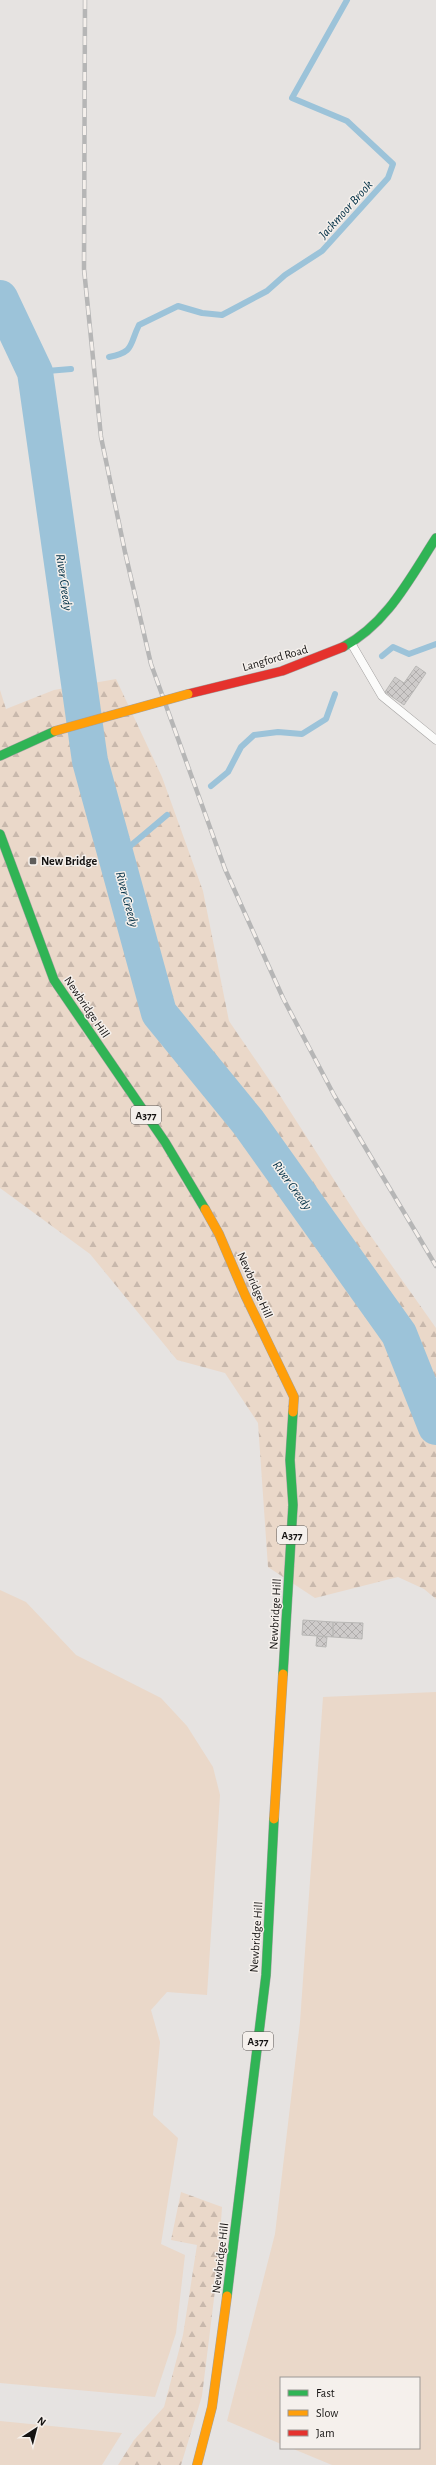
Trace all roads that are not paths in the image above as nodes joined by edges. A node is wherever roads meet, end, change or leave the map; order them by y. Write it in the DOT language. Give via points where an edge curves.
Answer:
graph roads {
  1 [pos="436,538"];
  2 [pos="351,643"];
  3 [pos="436,740"];
  4 [pos="0,756"];
  5 [pos="0,834"];
  6 [pos="196,2465"];
  1 -- 2 [label="main road, Langford Road" via="380,619"];
  2 -- 3 [label="lane" via="382,696"];
  2 -- 4 [label="main road, Langford Road, bridge" via="309,662 55,731"];
  5 -- 6 [label="main road, Newbridge Hill / A377" via="54,980 165,1142 219,1234 294,1397 290,1460 293,1505 287,1631 266,1975 233,2256 213,2400"];
}
